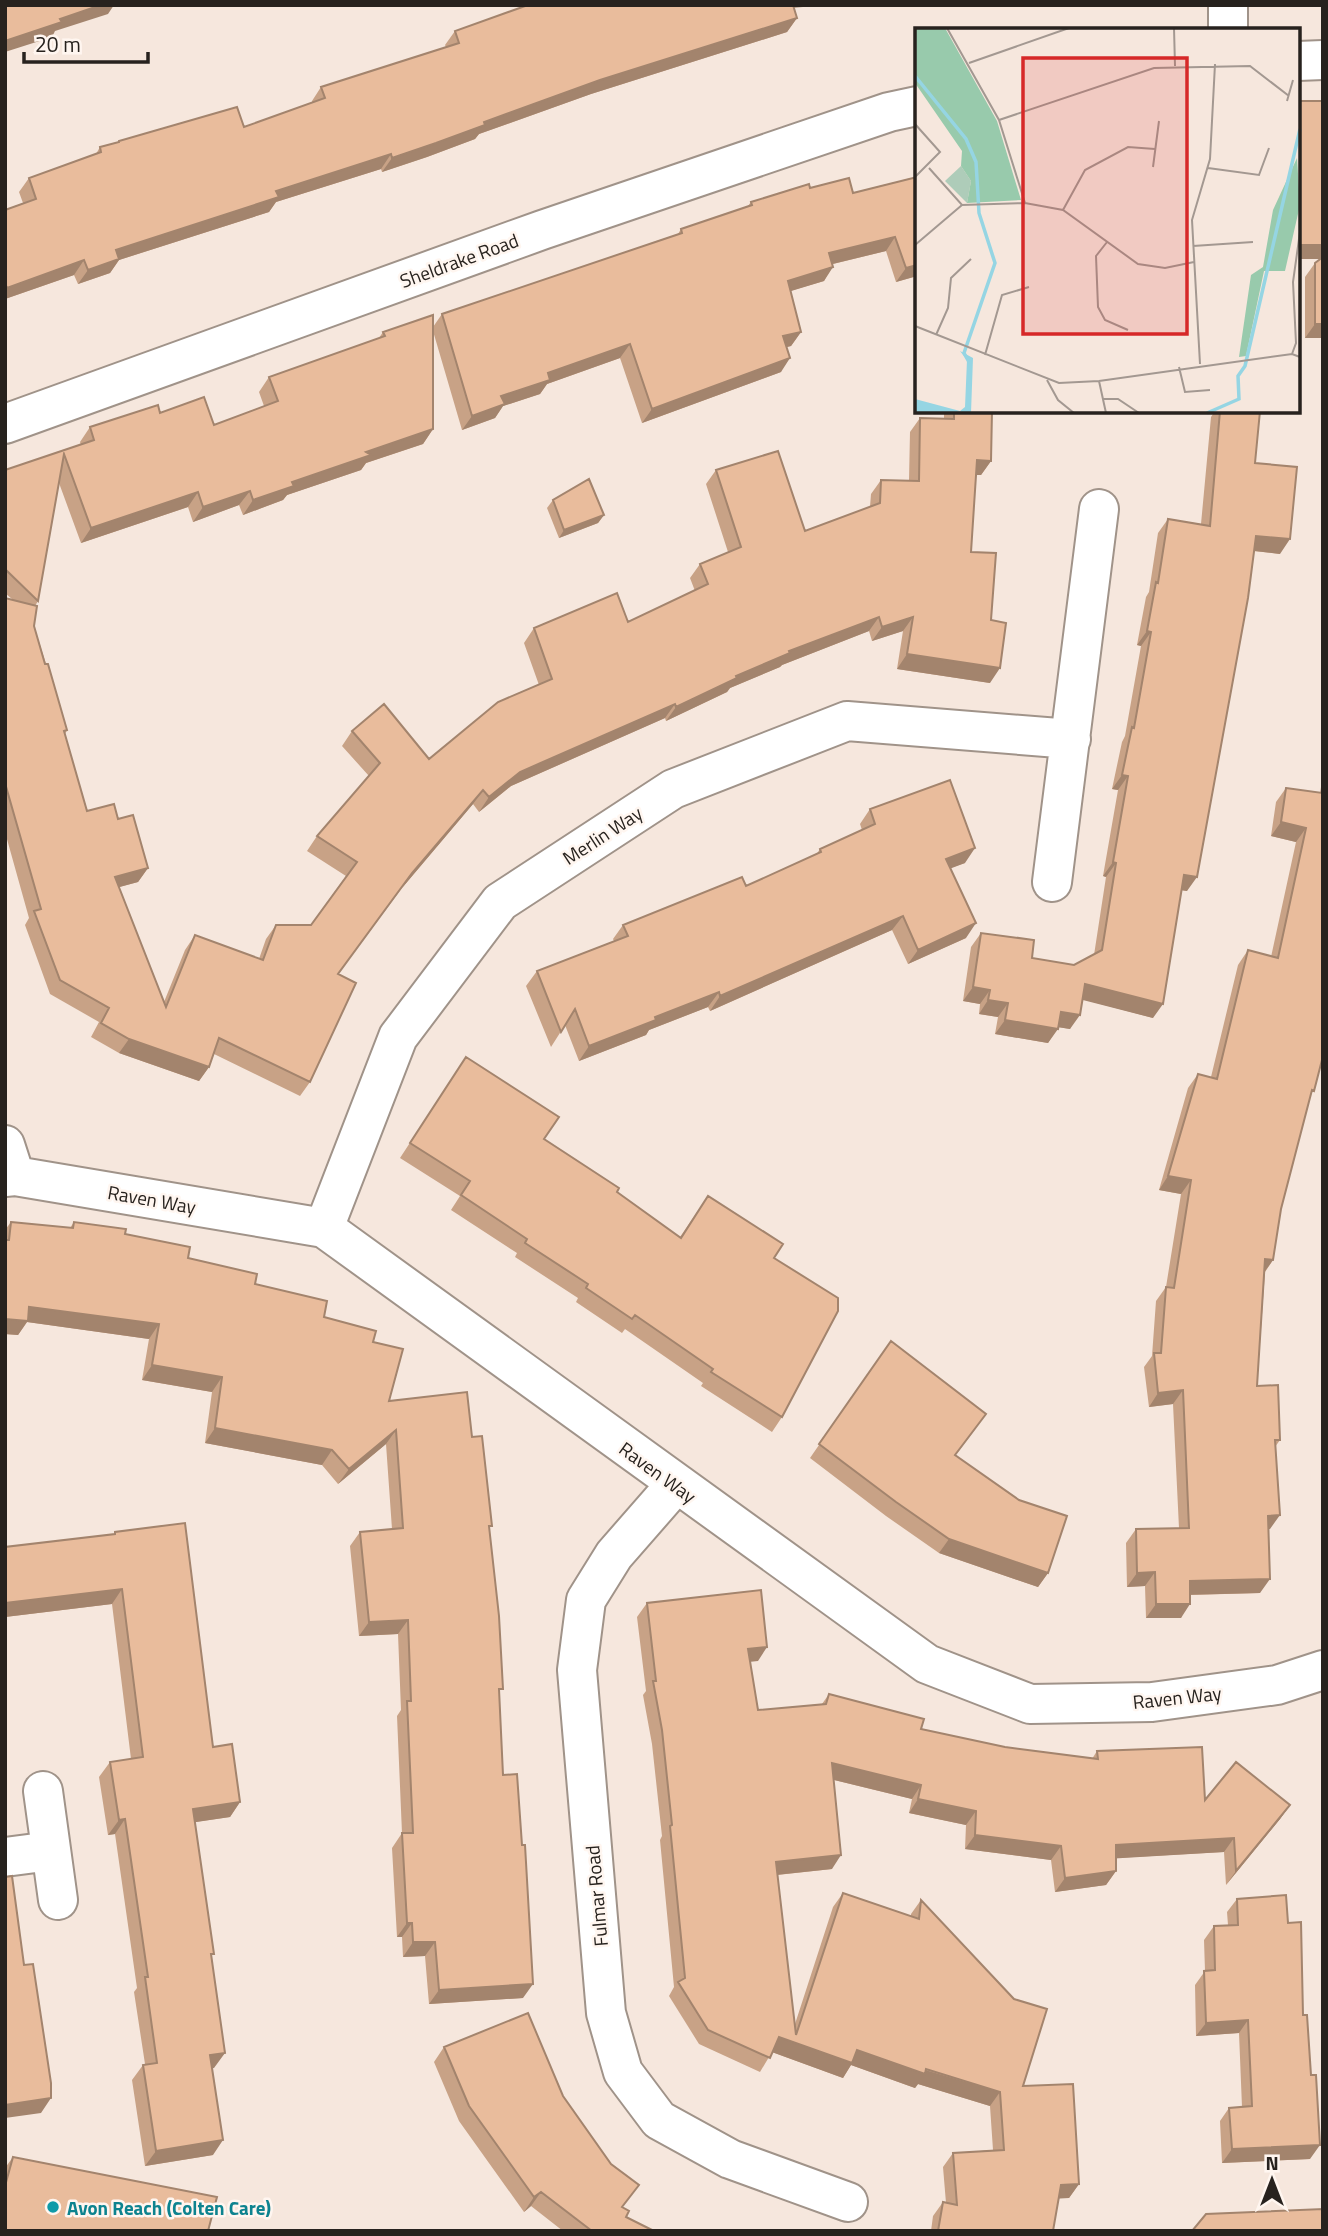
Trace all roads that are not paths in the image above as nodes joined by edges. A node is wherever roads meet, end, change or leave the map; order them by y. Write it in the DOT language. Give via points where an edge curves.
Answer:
graph roads {
  1 [pos="1228,5"];
  2 [pos="1228,28"];
  3 [pos="1323,60"];
  4 [pos="1300,61"];
  5 [pos="915,106"];
  6 [pos="5,424"];
  7 [pos="1099,509"];
  8 [pos="1072,739"];
  9 [pos="1052,882"];
  10 [pos="8,1166"];
  11 [pos="324,1228"];
  12 [pos="676,1485"];
  13 [pos="1323,1670"];
  14 [pos="43,1791"];
  15 [pos="51,1851"];
  16 [pos="5,1857"];
  17 [pos="58,1900"];
  18 [pos="848,2202"];
  1 -- 2 [label="street"];
  3 -- 4 [label="street"];
  5 -- 6 [label="street, Sheldrake Road" via="542,230"];
  7 -- 8 [label="street"];
  8 -- 9 [label="street"];
  8 -- 11 [label="street, Merlin Way" via="847,721 674,789 500,902 398,1037"];
  10 -- 11 [label="street, Raven Way"];
  11 -- 12 [label="street, Raven Way"];
  12 -- 13 [label="street, Raven Way" via="927,1664 1030,1704 1152,1702 1277,1685"];
  12 -- 18 [label="street, Fulmar Road" via="614,1555 586,1600 581,1635 577,1670 606,2013 623,2072 659,2120 730,2159"];
  14 -- 15 [label="street"];
  15 -- 16 [label="street"];
  15 -- 17 [label="street"];
}
